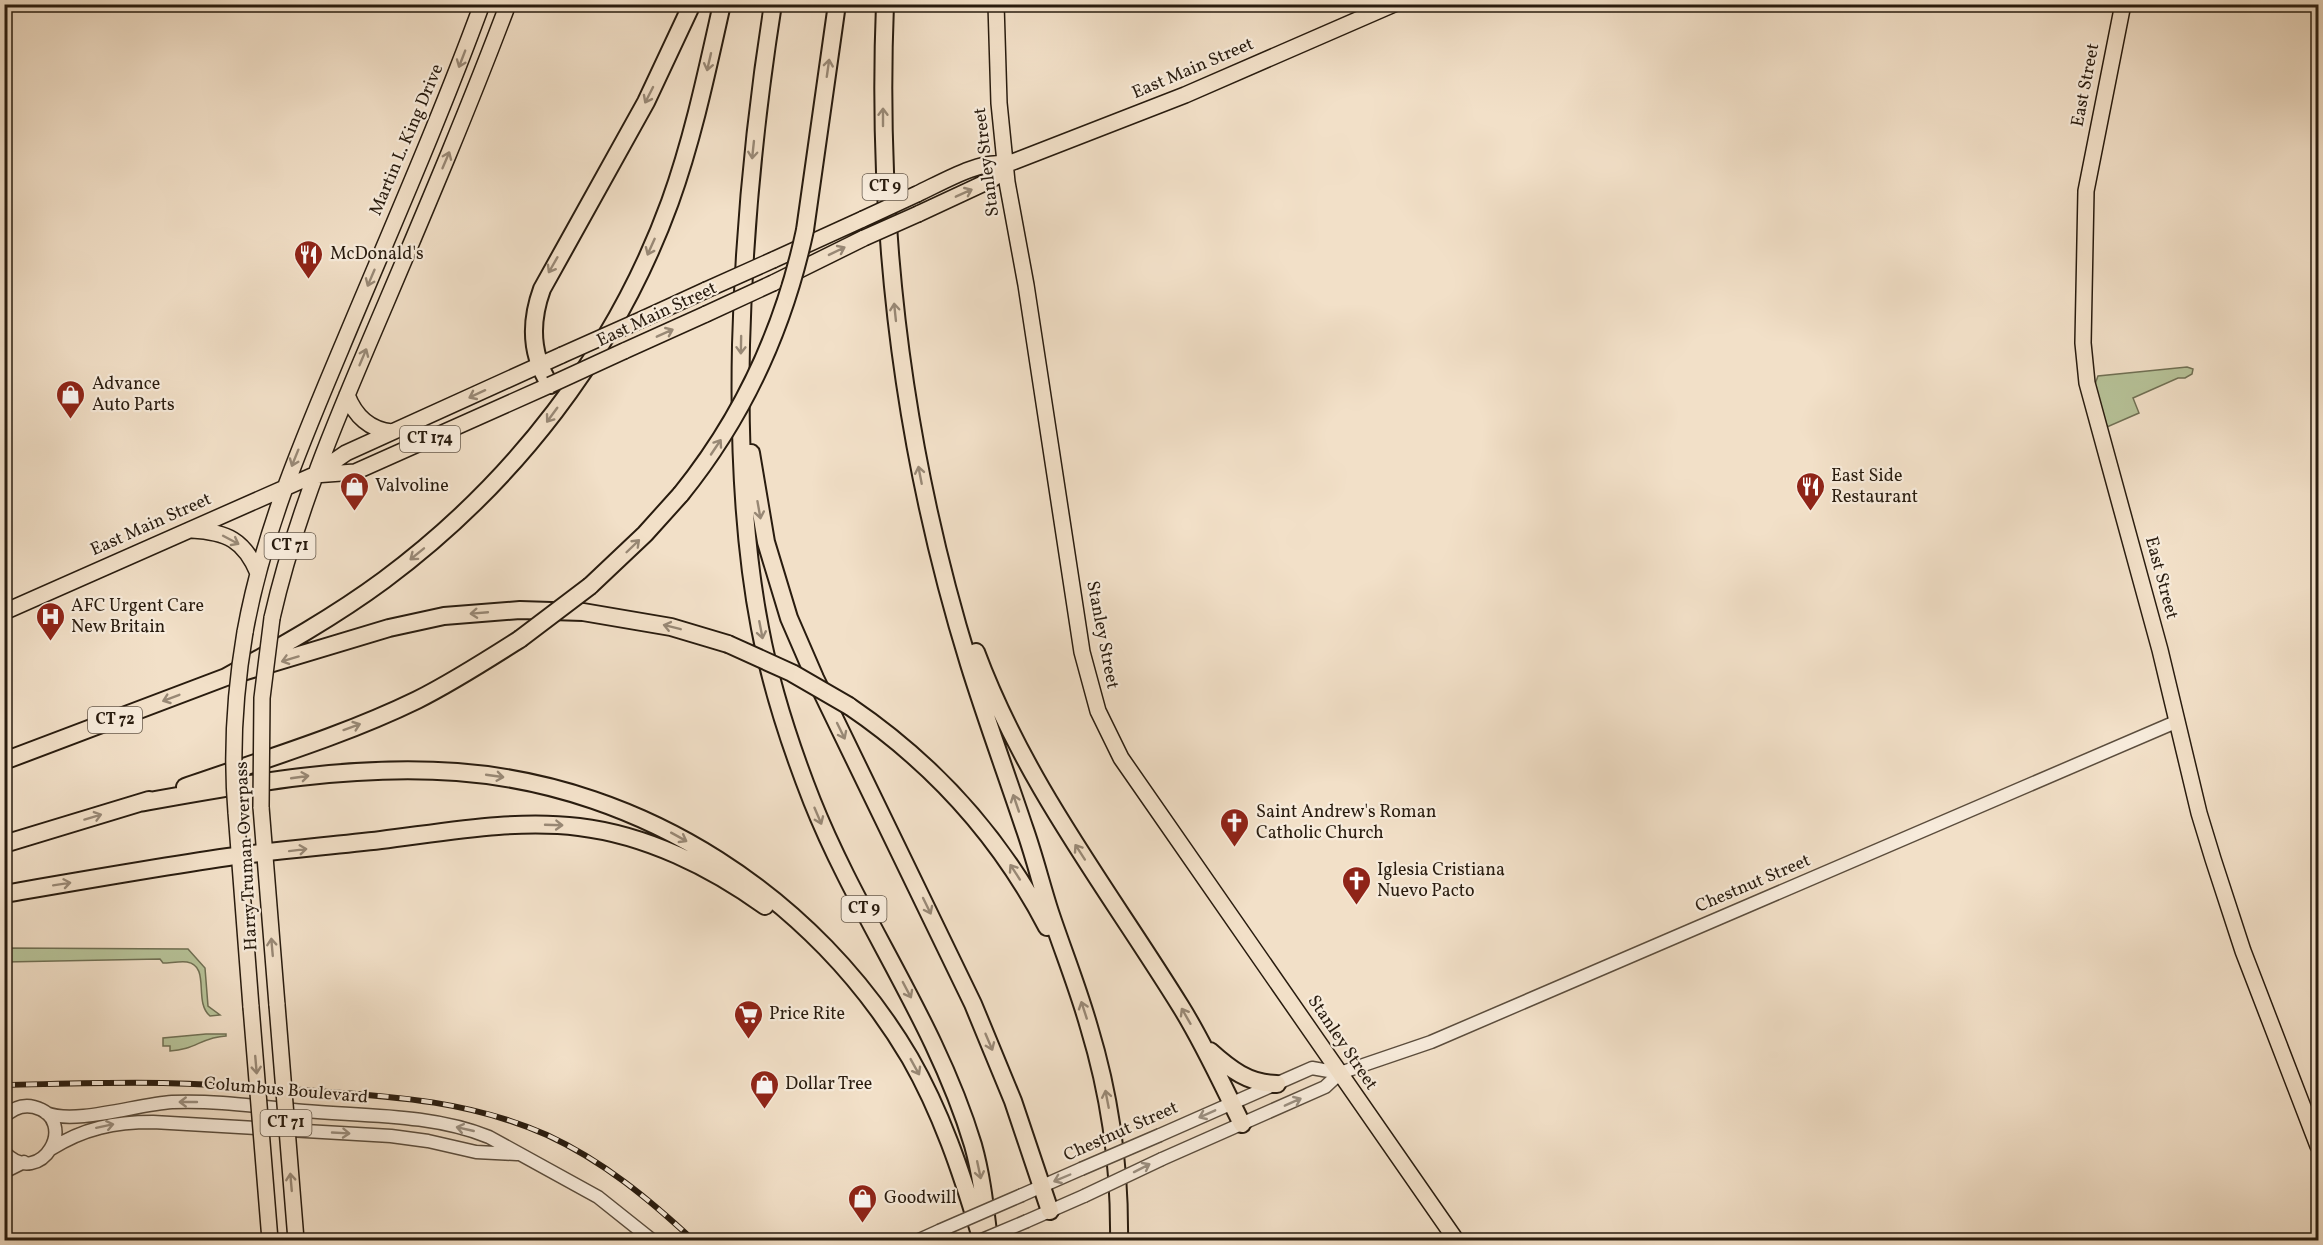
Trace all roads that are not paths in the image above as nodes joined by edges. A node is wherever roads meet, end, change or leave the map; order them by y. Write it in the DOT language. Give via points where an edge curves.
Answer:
graph roads {
  1 [pos="483,4"];
  2 [pos="508,4"];
  3 [pos="692,4"];
  4 [pos="722,4"];
  5 [pos="773,4"];
  6 [pos="837,4"];
  7 [pos="885,4"];
  8 [pos="996,4"];
  9 [pos="1394,4"];
  10 [pos="2123,4"];
  11 [pos="1005,165"];
  12 [pos="545,380"];
  13 [pos="740,390"];
  14 [pos="347,395"];
  15 [pos="392,432"];
  16 [pos="314,475"];
  17 [pos="284,488"];
  18 [pos="189,530"];
  19 [pos="933,532"];
  20 [pos="258,573"];
  21 [pos="4,612"];
  22 [pos="226,677"];
  23 [pos="2178,721"];
  24 [pos="4,761"];
  25 [pos="139,803"];
  26 [pos="4,844"];
  27 [pos="264,853"];
  28 [pos="240,856"];
  29 [pos="4,894"];
  30 [pos="1073,979"];
  31 [pos="871,1000"];
  32 [pos="1201,1042"];
  33 [pos="1340,1073"];
  34 [pos="1277,1084"];
  35 [pos="218,1104"];
  36 [pos="1232,1104"];
  37 [pos="19,1107"];
  38 [pos="4,1109"];
  39 [pos="46,1113"];
  40 [pos="4,1117"];
  41 [pos="1242,1124"];
  42 [pos="226,1126"];
  43 [pos="2319,1146"];
  44 [pos="51,1149"];
  45 [pos="4,1152"];
  46 [pos="518,1154"];
  47 [pos="24,1162"];
  48 [pos="4,1173"];
  49 [pos="1042,1186"];
  50 [pos="1050,1211"];
  51 [pos="270,1240"];
  52 [pos="296,1240"];
  53 [pos="652,1240"];
  54 [pos="919,1240"];
  55 [pos="982,1240"];
  56 [pos="989,1240"];
  57 [pos="1119,1240"];
  58 [pos="1456,1240"];
  1 -- 17 [label="main road, Martin L. King Drive / CT 71, one-way"];
  14 -- 2 [label="main road, CT 71, one-way"];
  3 -- 12 [label="highway, one-way" via="646,102 542,288 532,330"];
  4 -- 22 [label="highway, one-way" via="692,132 661,224 614,323 550,418 483,495 409,561 339,610"];
  5 -- 13 [label="highway, CT 9, one-way" via="749,194"];
  25 -- 6 [label="highway, one-way, bridge" via="342,731 456,679 520,639 590,586 681,494 726,432 762,364 785,306 805,230"];
  19 -- 7 [label="highway, CT 9, one-way" via="908,409 890,257 883,153"];
  8 -- 11 [label="main road, Stanley Street"];
  9 -- 11 [label="main road, East Main Street / CT 174" via="1164,103"];
  10 -- 23 [label="main road, East Street" via="2086,191 2083,360"];
  12 -- 11 [label="main road, East Main Street / CT 174, one-way, bridge" via="624,351 706,314 991,180"];
  11 -- 12 [label="main road, East Main Street / CT 174, bridge" via="984,164 562,355"];
  11 -- 33 [label="main road, Stanley Street" via="1082,652 1098,711 1121,758"];
  12 -- 15 [label="main road, East Main Street / CT 174, one-way"];
  12 -- 16 [label="main road, East Main Street / CT 174" via="354,472"];
  13 -- 49 [label="highway, one-way" via="762,522 789,618 966,988 1014,1101"];
  13 -- 56 [label="highway, CT 9, one-way" via="751,573 766,658 782,717 827,836 947,1074 976,1159"];
  14 -- 15 [label="main road" via="365,422"];
  14 -- 16 [label="main road, CT 71"];
  15 -- 16 [label="main road, East Main Street / CT 174" via="345,453"];
  16 -- 17 [label="main road, East Main Street / CT 174"];
  16 -- 27 [label="main road, Harry Truman Overpass / CT 71, bridge" via="272,618 262,698"];
  17 -- 18 [label="main road, East Main Street"];
  17 -- 20 [label="main road, Harry Truman Overpass / CT 71"];
  18 -- 20 [label="main road, one-way" via="235,540"];
  18 -- 21 [label="main road, East Main Street"];
  30 -- 19 [label="highway, CT 9, one-way" via="971,670"];
  32 -- 19 [label="highway, one-way" via="1028,766 988,683"];
  20 -- 28 [label="main road, Harry Truman Overpass / CT 71, bridge" via="245,632 235,727"];
  22 -- 24 [label="highway, CT 72, one-way"];
  30 -- 22 [label="highway, one-way, bridge" via="1024,886 976,819 924,764 849,706 792,673 728,644 614,616 492,611 402,625"];
  23 -- 33 [label="street, Chestnut Street" via="1431,1042"];
  23 -- 43 [label="main road, East Street" via="2199,813 2228,909"];
  26 -- 25 [label="highway, one-way"];
  25 -- 31 [label="highway, one-way" via="299,777 383,771 476,774 569,792 649,821 739,874 800,921"];
  27 -- 28 [label="highway"];
  27 -- 31 [label="highway, one-way" via="505,826 562,826 609,832 661,849 741,890 790,927"];
  52 -- 27 [label="main road, Harry Truman Overpass / CT 71, one-way, bridge"];
  29 -- 28 [label="highway, one-way"];
  28 -- 51 [label="main road, Harry Truman Overpass / CT 71, one-way, bridge"];
  57 -- 30 [label="highway, CT 9, one-way" via="1118,1186 1107,1103"];
  31 -- 55 [label="highway, one-way" via="905,1049 932,1101"];
  32 -- 34 [label="highway" via="1239,1075"];
  32 -- 36 [label="highway"];
  33 -- 34 [label="street, Chestnut Street" via="1312,1068"];
  41 -- 33 [label="street, Chestnut Street, one-way" via="1325,1088"];
  33 -- 58 [label="main road, Stanley Street"];
  34 -- 36 [label="street, Chestnut Street"];
  35 -- 39 [label="street, Columbus Boulevard, one-way" via="160,1103 70,1118"];
  35 -- 42 [label="street"];
  46 -- 35 [label="street, Columbus Boulevard, one-way" via="474,1131 441,1124"];
  36 -- 41 [label="highway"];
  36 -- 49 [label="street, Chestnut Street, one-way, bridge"];
  37 -- 38 [label="street"];
  37 -- 39 [label="street, Columbus Boulevard"];
  37 -- 40 [label="street"];
  39 -- 44 [label="street" via="55,1130"];
  50 -- 41 [label="street, Chestnut Street, one-way, bridge"];
  44 -- 42 [label="street, Columbus Boulevard, one-way" via="84,1131 117,1123"];
  42 -- 46 [label="street, Columbus Boulevard, one-way" via="391,1136 476,1152"];
  44 -- 47 [label="street, Columbus Boulevard" via="39,1160"];
  45 -- 47 [label="street"];
  46 -- 53 [label="street, Columbus Boulevard" via="598,1197"];
  47 -- 48 [label="street, Columbus Boulevard"];
  49 -- 50 [label="highway"];
  49 -- 54 [label="street, Chestnut Street, bridge"];
  50 -- 55 [label="street, Chestnut Street, bridge"];
}
